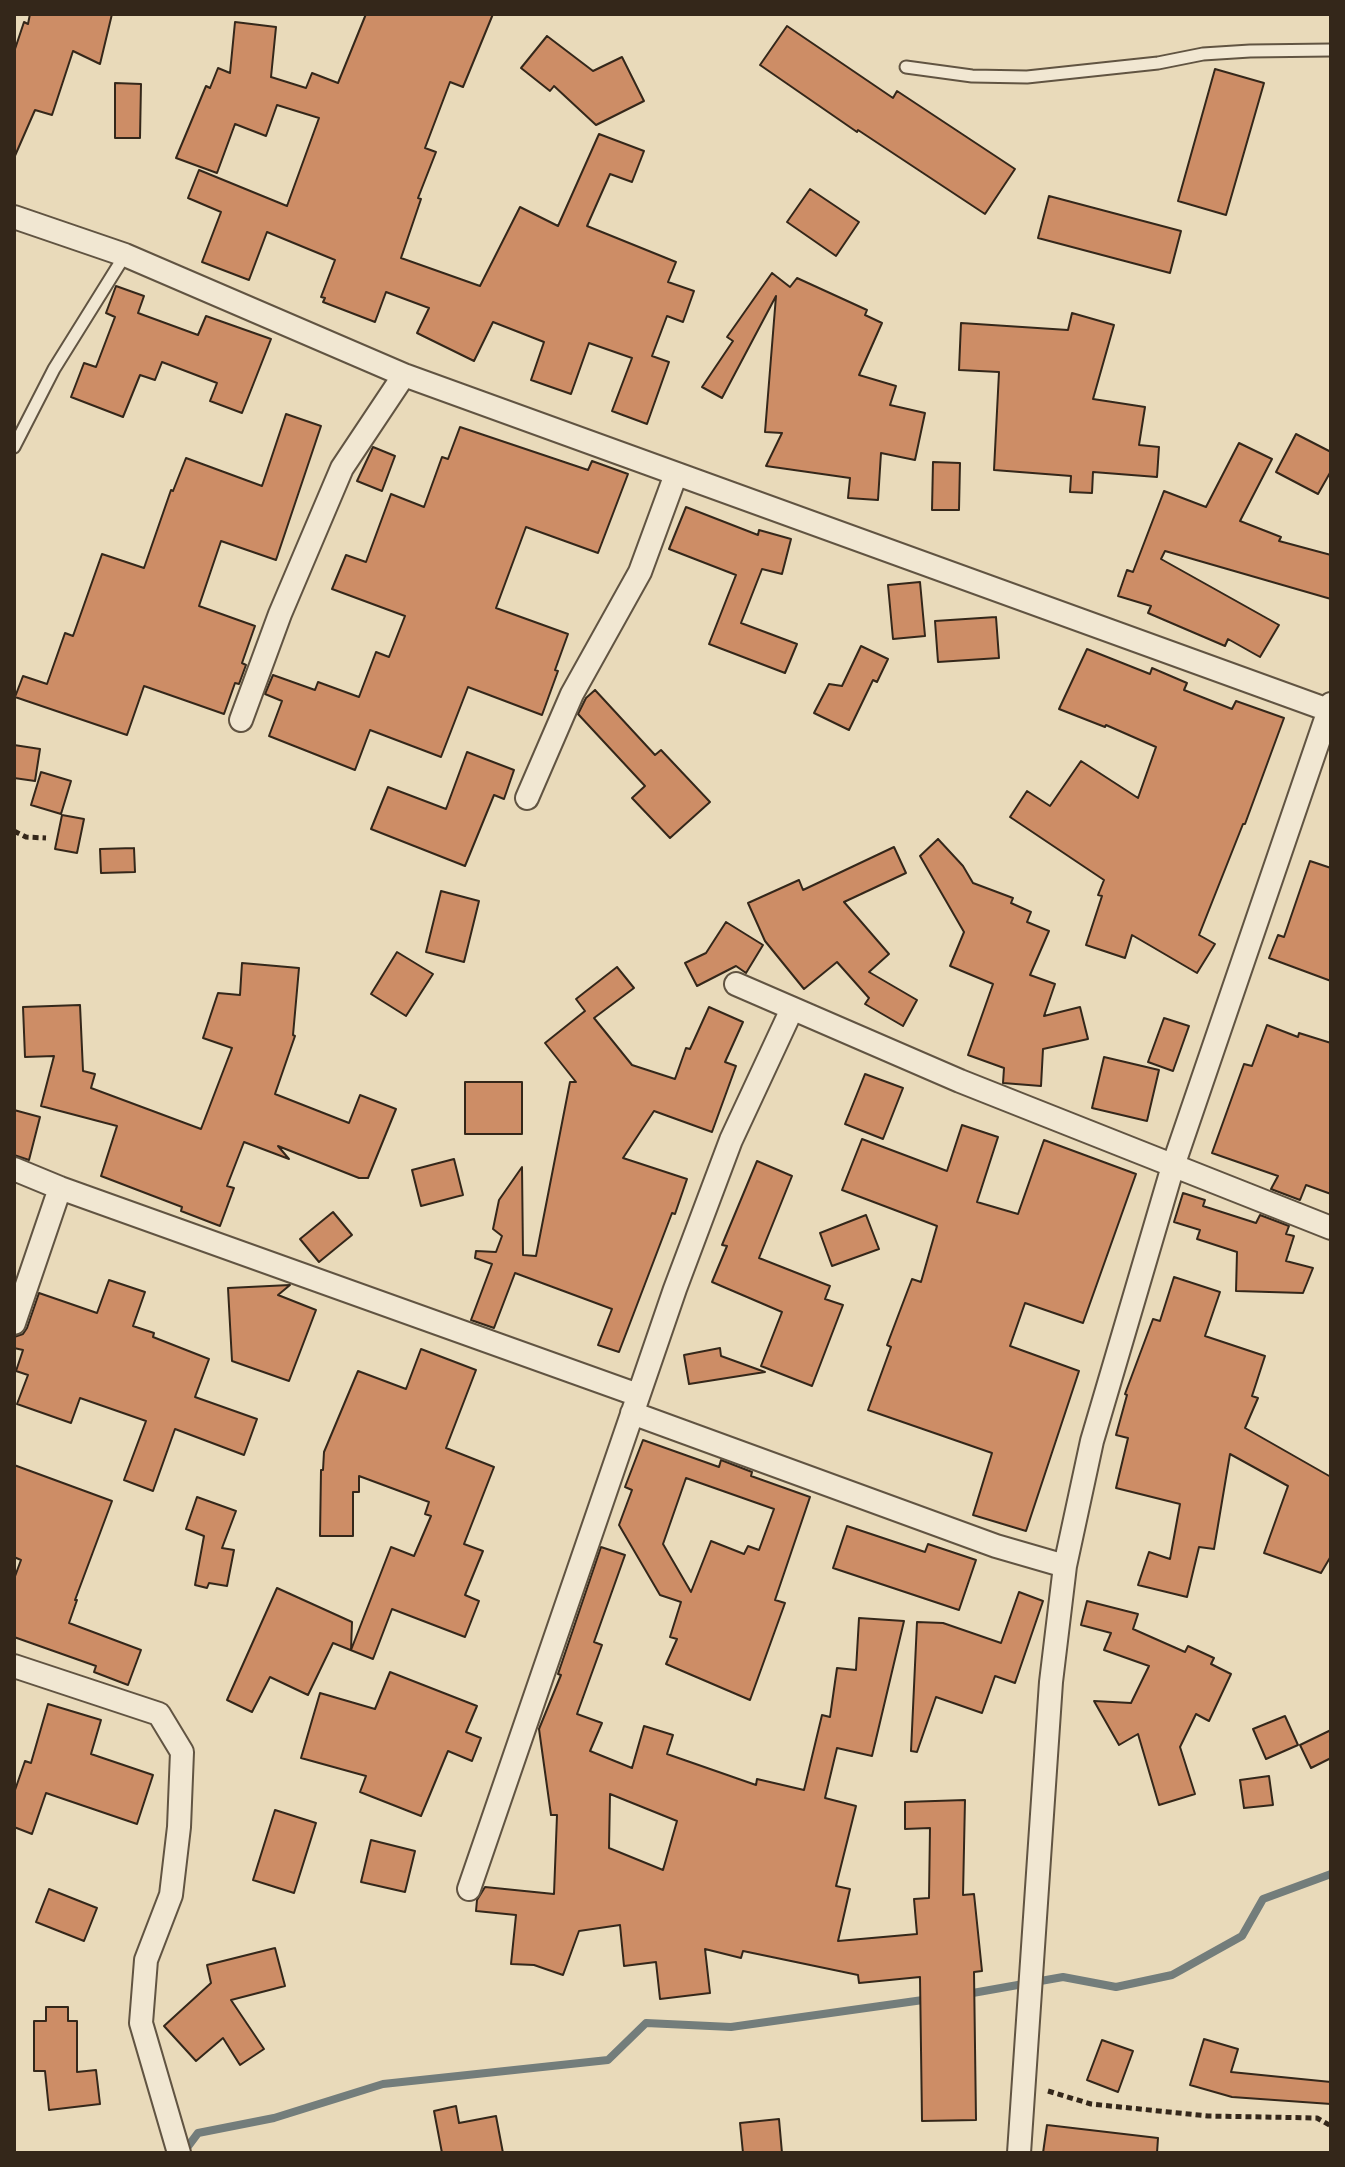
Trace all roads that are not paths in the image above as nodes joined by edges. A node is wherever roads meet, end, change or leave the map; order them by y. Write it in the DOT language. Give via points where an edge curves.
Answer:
graph roads {
  1 [pos="1331,50"];
  2 [pos="906,67"];
  3 [pos="14,217"];
  4 [pos="125,255"];
  5 [pos="404,375"];
  6 [pos="14,447"];
  7 [pos="676,474"];
  8 [pos="1330,708"];
  9 [pos="241,720"];
  10 [pos="527,798"];
  11 [pos="736,984"];
  12 [pos="792,1009"];
  13 [pos="1173,1166"];
  14 [pos="14,1169"];
  15 [pos="60,1188"];
  16 [pos="1331,1228"];
  17 [pos="14,1323"];
  18 [pos="635,1404"];
  19 [pos="1065,1566"];
  20 [pos="14,1666"];
  21 [pos="469,1889"];
  22 [pos="179,2153"];
  23 [pos="1019,2153"];
  1 -- 2 [label="lane" via="1203,54 1027,77"];
  3 -- 4 [label="street"];
  4 -- 5 [label="street"];
  4 -- 6 [label="lane" via="54,369"];
  5 -- 7 [label="street"];
  5 -- 9 [label="street" via="342,468"];
  7 -- 8 [label="street"];
  7 -- 10 [label="street" via="640,572 572,694"];
  8 -- 13 [label="street"];
  11 -- 12 [label="street"];
  12 -- 13 [label="street"];
  12 -- 18 [label="street" via="731,1140"];
  13 -- 16 [label="street"];
  13 -- 19 [label="street" via="1092,1441"];
  14 -- 15 [label="street"];
  15 -- 17 [label="street"];
  15 -- 18 [label="street"];
  18 -- 19 [label="street" via="969,1537"];
  18 -- 21 [label="street"];
  19 -- 23 [label="street" via="1051,1682"];
  20 -- 22 [label="street" via="159,1714 182,1752 171,1895 146,1960 141,2023"];
}
